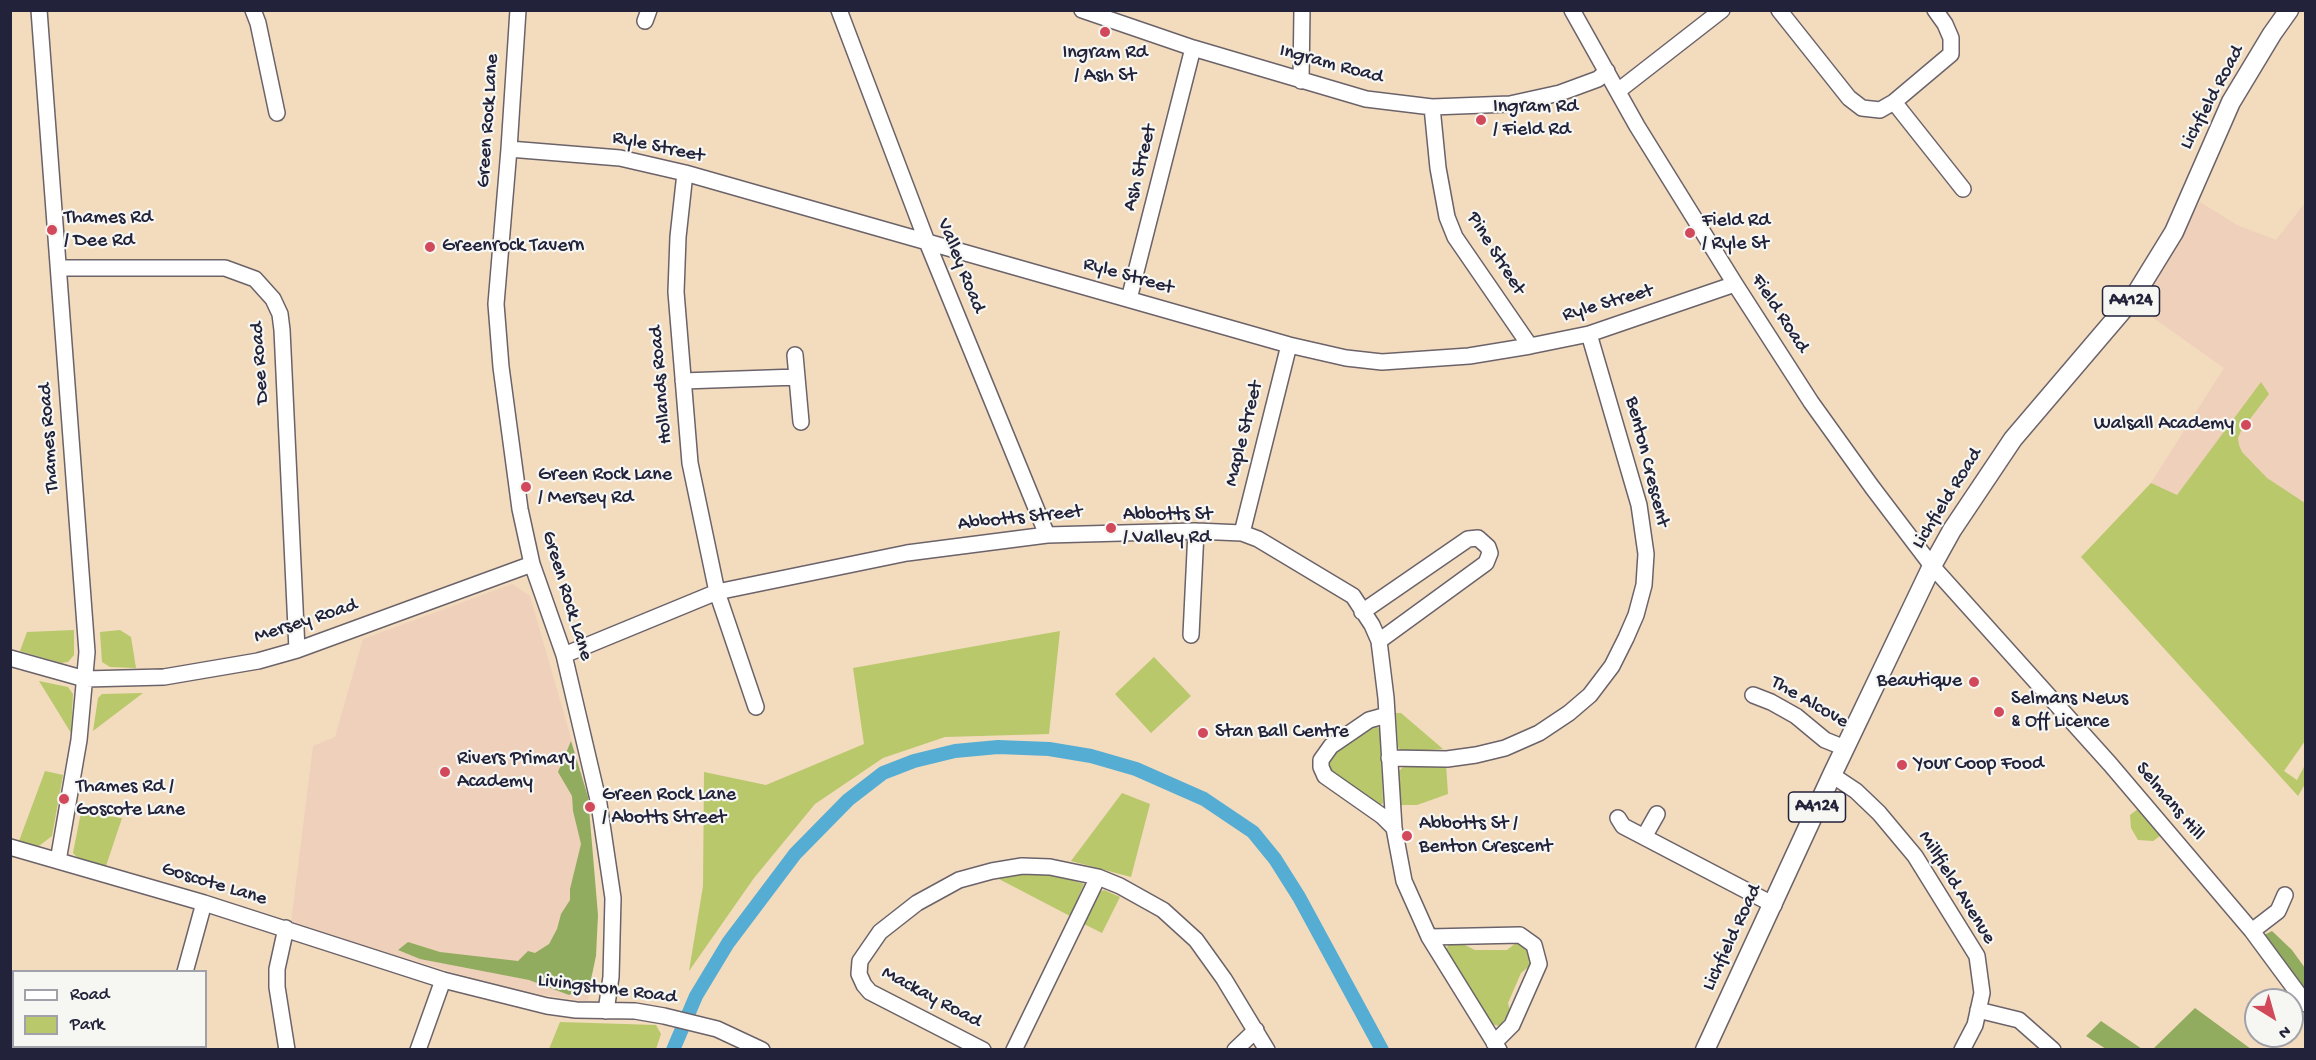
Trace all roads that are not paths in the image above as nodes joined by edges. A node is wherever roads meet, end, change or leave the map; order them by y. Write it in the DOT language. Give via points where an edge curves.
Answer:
graph roads {
  1 [pos="39,10"];
  2 [pos="253,10"];
  3 [pos="518,10"];
  4 [pos="838,10"];
  5 [pos="1082,10"];
  6 [pos="1302,10"];
  7 [pos="1572,10"];
  8 [pos="1722,10"];
  9 [pos="1779,10"];
  10 [pos="1935,10"];
  11 [pos="2289,10"];
  12 [pos="1193,48"];
  13 [pos="1607,71"];
  14 [pos="1301,81"];
  15 [pos="1618,91"];
  16 [pos="1894,102"];
  17 [pos="1432,107"];
  18 [pos="278,113"];
  19 [pos="509,149"];
  20 [pos="685,173"];
  21 [pos="1963,190"];
  22 [pos="927,242"];
  23 [pos="58,268"];
  24 [pos="1736,284"];
  25 [pos="1129,299"];
  26 [pos="1589,334"];
  27 [pos="1289,345"];
  28 [pos="1530,346"];
  29 [pos="795,355"];
  30 [pos="797,377"];
  31 [pos="682,381"];
  32 [pos="801,422"];
  33 [pos="1196,531"];
  34 [pos="1242,533"];
  35 [pos="1047,535"];
  36 [pos="532,564"];
  37 [pos="1932,566"];
  38 [pos="717,592"];
  39 [pos="1362,612"];
  40 [pos="1191,635"];
  41 [pos="1379,641"];
  42 [pos="297,650"];
  43 [pos="564,655"];
  44 [pos="10,658"];
  45 [pos="85,679"];
  46 [pos="1753,695"];
  47 [pos="756,708"];
  48 [pos="1387,715"];
  49 [pos="1845,748"];
  50 [pos="1389,758"];
  51 [pos="1832,775"];
  52 [pos="1657,814"];
  53 [pos="1618,818"];
  54 [pos="1394,828"];
  55 [pos="1644,837"];
  56 [pos="10,847"];
  57 [pos="58,861"];
  58 [pos="1098,877"];
  59 [pos="2285,895"];
  60 [pos="204,903"];
  61 [pos="1774,905"];
  62 [pos="286,928"];
  63 [pos="2252,932"];
  64 [pos="1429,937"];
  65 [pos="186,970"];
  66 [pos="443,980"];
  67 [pos="2306,1004"];
  68 [pos="1978,1010"];
  69 [pos="606,1011"];
  70 [pos="1256,1030"];
  71 [pos="1497,1046"];
  72 [pos="287,1050"];
  73 [pos="418,1050"];
  74 [pos="762,1050"];
  75 [pos="983,1050"];
  76 [pos="1014,1050"];
  77 [pos="1235,1050"];
  78 [pos="1267,1050"];
  79 [pos="1706,1050"];
  80 [pos="1962,1050"];
  81 [pos="2053,1050"];
  1 -- 23 [label="street, Thames Road"];
  2 -- 18 [label="street"];
  3 -- 19 [label="street, Green Rock Lane"];
  4 -- 22 [label="street, Valley Road"];
  5 -- 12 [label="street, Ingram Road"];
  6 -- 14 [label="street"];
  7 -- 13 [label="street, Field Road"];
  8 -- 15 [label="street"];
  9 -- 16 [label="street" via="1862,108 1880,110"];
  10 -- 16 [label="street" via="1951,38 1951,54"];
  11 -- 37 [label="main road, Lichfield Road / A4124" via="2231,102 2174,232 2134,297 2013,439"];
  12 -- 14 [label="street, Ingram Road"];
  12 -- 25 [label="street, Ash Street"];
  13 -- 15 [label="street, Field Road"];
  13 -- 17 [label="street, Ingram Road" via="1598,79 1560,93 1510,104"];
  14 -- 17 [label="street, Ingram Road" via="1366,99"];
  15 -- 24 [label="street, Field Road"];
  16 -- 21 [label="street"];
  17 -- 28 [label="street, Pine Street" via="1438,168 1455,237"];
  19 -- 20 [label="street, Ryle Street" via="620,158"];
  19 -- 36 [label="street, Green Rock Lane" via="496,304 519,509"];
  20 -- 22 [label="street, Ryle Street"];
  20 -- 31 [label="street, Hollands Road" via="676,292"];
  22 -- 25 [label="street, Ryle Street"];
  22 -- 35 [label="street, Valley Road"];
  23 -- 42 [label="street, Dee Road" via="225,268 255,279 273,299 282,330"];
  23 -- 45 [label="street, Thames Road" via="87,652"];
  24 -- 26 [label="street, Ryle Street"];
  24 -- 37 [label="street, Field Road" via="1811,402"];
  25 -- 27 [label="street, Ryle Street"];
  26 -- 28 [label="street, Ryle Street"];
  26 -- 50 [label="street, Benton Crescent" via="1639,505 1646,554 1644,585 1621,648 1590,695 1539,733 1476,755"];
  27 -- 28 [label="street, Ryle Street" via="1382,362 1468,356"];
  27 -- 34 [label="street, Maple Street"];
  29 -- 30 [label="street"];
  30 -- 31 [label="street"];
  30 -- 32 [label="street"];
  31 -- 38 [label="street, Hollands Road" via="690,463"];
  33 -- 34 [label="street, Abbotts Street"];
  33 -- 35 [label="street, Abbotts Street"];
  33 -- 40 [label="street"];
  34 -- 39 [label="street, Abbotts Street" via="1353,596"];
  35 -- 38 [label="street, Abbotts Street" via="907,554"];
  36 -- 42 [label="street, Mersey Road"];
  36 -- 43 [label="street, Green Rock Lane"];
  37 -- 49 [label="main road, Lichfield Road / A4124"];
  37 -- 63 [label="street, Selmans Hill" via="2110,764"];
  38 -- 43 [label="street, Abbotts Street"];
  38 -- 47 [label="street, Hollands Road"];
  39 -- 41 [label="street, Abbotts Street"];
  39 -- 41 [label="street" via="1468,538 1478,538 1488,547 1486,563"];
  41 -- 48 [label="street, Abbotts Street"];
  42 -- 45 [label="street, Mersey Road" via="258,661 164,677"];
  43 -- 69 [label="street, Green Rock Lane" via="599,804 613,898"];
  44 -- 45 [label="street, Mersey Road"];
  45 -- 57 [label="street, Thames Road" via="79,740"];
  46 -- 49 [label="street, The Alcove" via="1796,716 1825,740"];
  48 -- 50 [label="street, Abbotts Street"];
  48 -- 54 [label="street" via="1369,720 1331,746 1321,760 1325,776"];
  49 -- 51 [label="main road, Lichfield Road / A4124"];
  50 -- 54 [label="street, Abbotts Street"];
  51 -- 61 [label="main road, Lichfield Road / A4124"];
  51 -- 68 [label="street, Millfield Avenue" via="1879,813 1915,856 1953,916 1977,956 1982,993"];
  52 -- 55 [label="street"];
  53 -- 55 [label="street" via="1623,826"];
  54 -- 64 [label="street, Abbotts Street" via="1404,881"];
  55 -- 61 [label="street"];
  56 -- 57 [label="street, Goscote Lane"];
  57 -- 60 [label="street, Goscote Lane"];
  58 -- 70 [label="street, Mackay Road" via="1162,910 1196,940"];
  58 -- 75 [label="street, Mackay Road" via="1050,867 1022,866 959,880 918,903 880,932 860,961 859,974 870,992"];
  58 -- 76 [label="street"];
  59 -- 63 [label="street" via="2278,911"];
  60 -- 62 [label="street, Goscote Lane"];
  60 -- 65 [label="street"];
  61 -- 79 [label="main road, Lichfield Road / A4124"];
  62 -- 66 [label="street, Livingstone Road"];
  62 -- 72 [label="street, Goscote Lane" via="277,969"];
  63 -- 67 [label="street, Selmans Hill"];
  64 -- 71 [label="street, Abbotts Street"];
  64 -- 71 [label="street, Abbotts Street" via="1520,935 1534,945 1539,964 1512,1025"];
  66 -- 69 [label="street, Livingstone Road" via="547,1006"];
  66 -- 73 [label="street"];
  68 -- 80 [label="street, Millfield Avenue"];
  68 -- 81 [label="street" via="2019,1020"];
  69 -- 74 [label="street, Livingstone Road" via="635,1011 717,1029"];
  70 -- 77 [label="street"];
  70 -- 78 [label="street, Mackay Road"];
}
